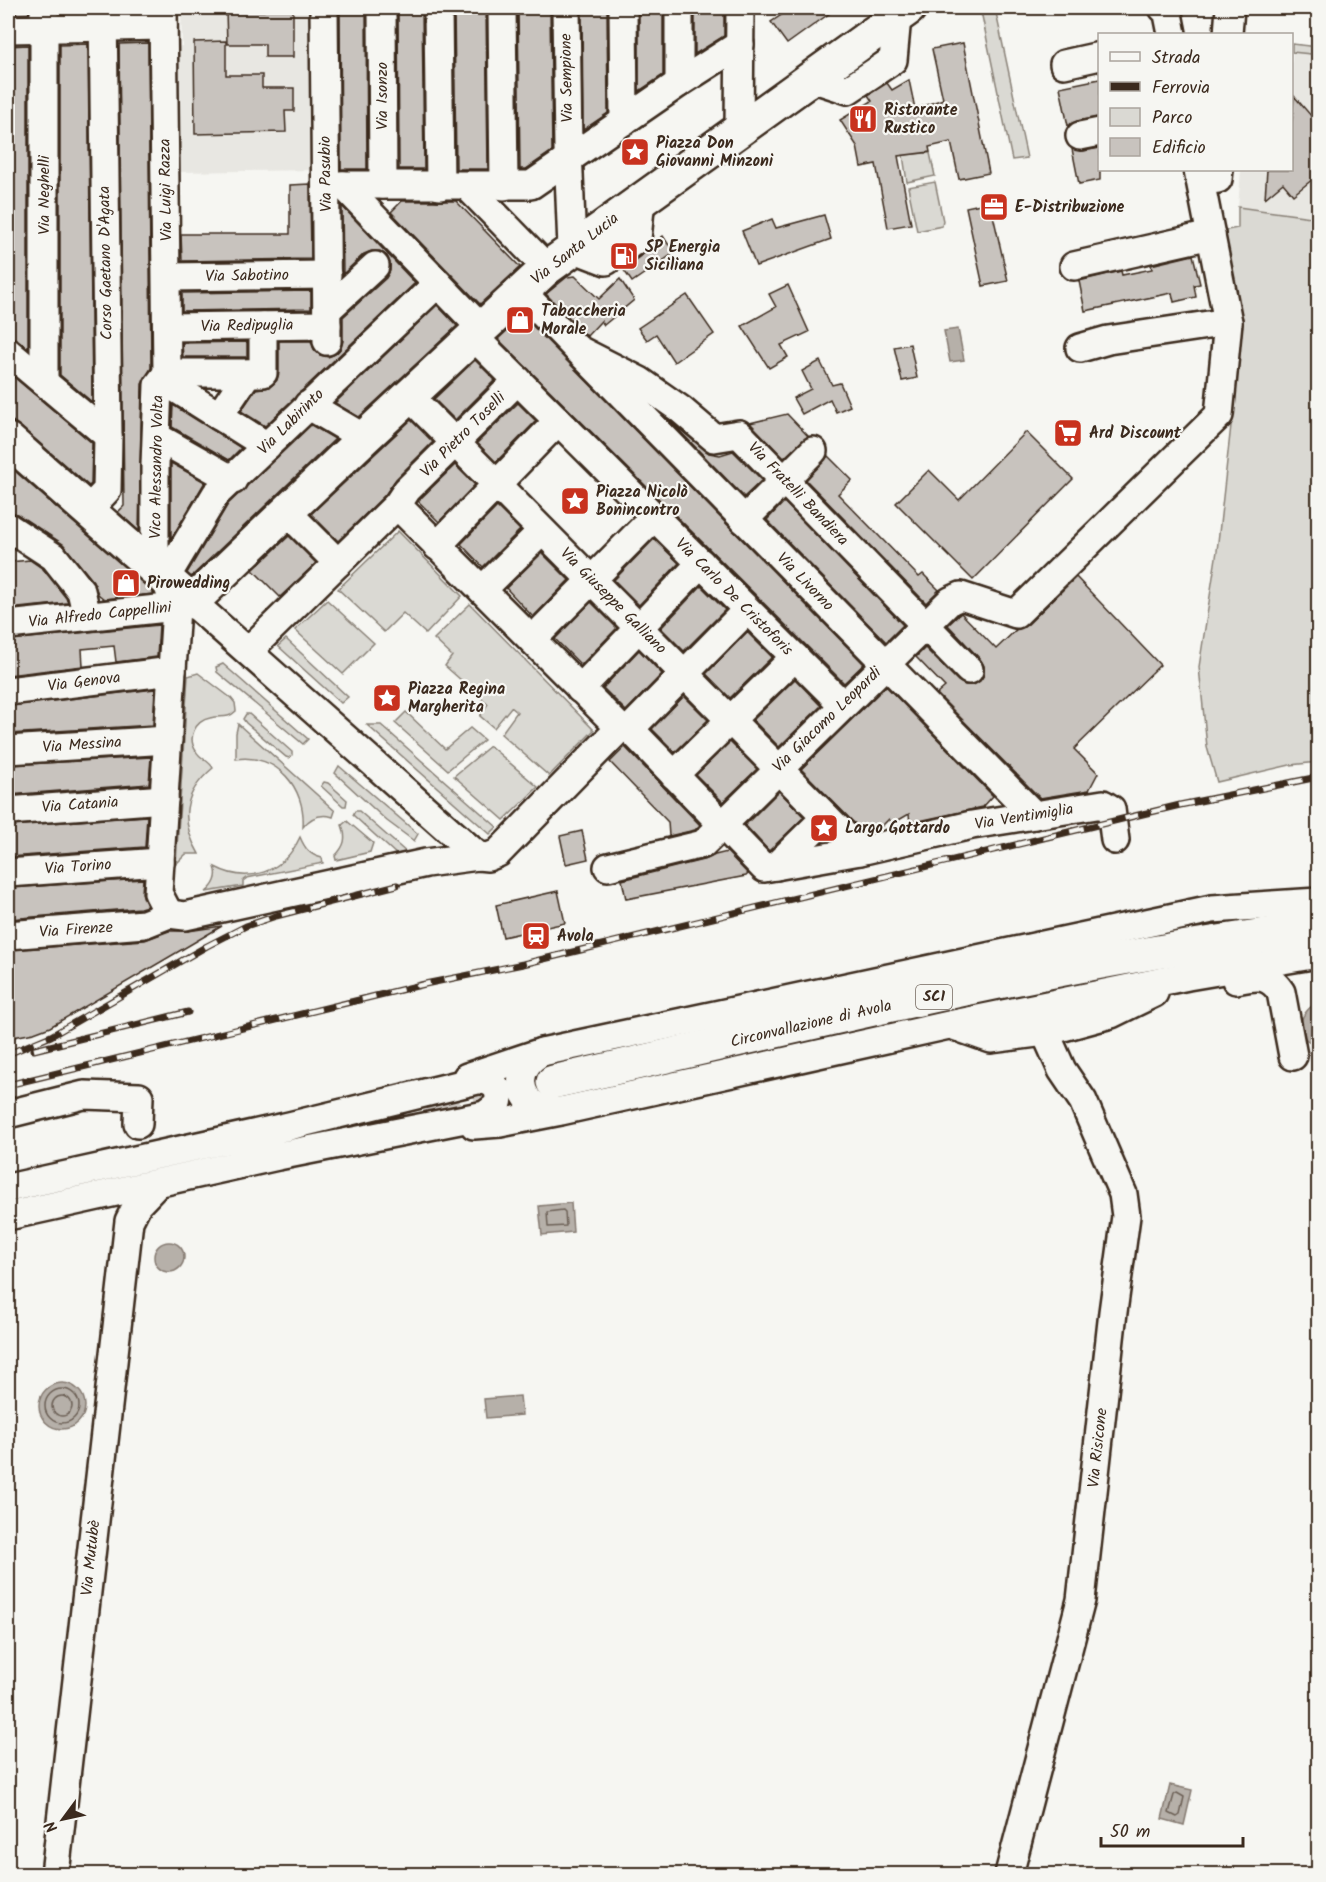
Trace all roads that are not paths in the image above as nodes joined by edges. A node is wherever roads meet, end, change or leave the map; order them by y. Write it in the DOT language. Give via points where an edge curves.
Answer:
graph roads {
  1 [pos="324,8"];
  2 [pos="382,8"];
  3 [pos="438,8"];
  4 [pos="502,8"];
  5 [pos="566,8"];
  6 [pos="623,8"];
  7 [pos="679,8"];
  8 [pos="1163,8"];
  9 [pos="1230,8"];
  10 [pos="903,12"];
  11 [pos="103,17"];
  12 [pos="163,17"];
  13 [pos="44,18"];
  14 [pos="740,28"];
  15 [pos="8,29"];
  16 [pos="1172,33"];
  17 [pos="1228,33"];
  18 [pos="1098,57"];
  19 [pos="1064,64"];
  20 [pos="679,77"];
  21 [pos="624,115"];
  22 [pos="739,129"];
  23 [pos="568,154"];
  24 [pos="1206,173"];
  25 [pos="334,185"];
  26 [pos="383,185"];
  27 [pos="440,186"];
  28 [pos="467,186"];
  29 [pos="510,186"];
  30 [pos="1211,235"];
  31 [pos="572,248"];
  32 [pos="375,266"];
  33 [pos="1074,266"];
  34 [pos="546,268"];
  35 [pos="327,275"];
  36 [pos="167,277"];
  37 [pos="438,283"];
  38 [pos="521,291"];
  39 [pos="1228,322"];
  40 [pos="327,325"];
  41 [pos="263,326"];
  42 [pos="167,327"];
  43 [pos="477,332"];
  44 [pos="1080,348"];
  45 [pos="577,349"];
  46 [pos="8,352"];
  47 [pos="168,373"];
  48 [pos="248,373"];
  49 [pos="518,380"];
  50 [pos="44,382"];
  51 [pos="409,396"];
  52 [pos="308,405"];
  53 [pos="219,416"];
  54 [pos="558,421"];
  55 [pos="108,436"];
  56 [pos="157,437"];
  57 [pos="364,438"];
  58 [pos="8,440"];
  59 [pos="455,442"];
  60 [pos="267,447"];
  61 [pos="813,451"];
  62 [pos="233,480"];
  63 [pos="784,480"];
  64 [pos="496,485"];
  65 [pos="402,498"];
  66 [pos="88,510"];
  67 [pos="287,512"];
  68 [pos="654,516"];
  69 [pos="744,520"];
  70 [pos="8,527"];
  71 [pos="542,531"];
  72 [pos="443,539"];
  73 [pos="333,558"];
  74 [pos="700,563"];
  75 [pos="591,580"];
  76 [pos="488,584"];
  77 [pos="170,588"];
  78 [pos="747,610"];
  79 [pos="87,616"];
  80 [pos="8,625"];
  81 [pos="925,625"];
  82 [pos="639,628"];
  83 [pos="538,634"];
  84 [pos="248,651"];
  85 [pos="795,657"];
  86 [pos="885,663"];
  87 [pos="969,670"];
  88 [pos="167,672"];
  89 [pos="684,674"];
  90 [pos="586,682"];
  91 [pos="8,691"];
  92 [pos="843,705"];
  93 [pos="730,720"];
  94 [pos="629,726"];
  95 [pos="162,740"];
  96 [pos="8,750"];
  97 [pos="778,768"];
  98 [pos="677,771"];
  99 [pos="158,799"];
  100 [pos="8,810"];
  101 [pos="821,812"];
  102 [pos="1034,815"];
  103 [pos="725,820"];
  104 [pos="1115,840"];
  105 [pos="866,850"];
  106 [pos="478,856"];
  107 [pos="155,862"];
  108 [pos="776,866"];
  109 [pos="608,867"];
  110 [pos="8,873"];
  111 [pos="1318,902"];
  112 [pos="169,914"];
  113 [pos="1318,928"];
  114 [pos="8,935"];
  115 [pos="1318,954"];
  116 [pos="1188,976"];
  117 [pos="1161,990"];
  118 [pos="949,1025"];
  119 [pos="1046,1032"];
  120 [pos="542,1052"];
  121 [pos="1293,1056"];
  122 [pos="557,1096"];
  123 [pos="404,1098"];
  124 [pos="8,1114"];
  125 [pos="138,1124"];
  126 [pos="410,1130"];
  127 [pos="158,1183"];
  128 [pos="8,1188"];
  129 [pos="86,1198"];
  130 [pos="8,1216"];
  131 [pos="126,1241"];
  132 [pos="55,1875"];
  133 [pos="1009,1875"];
  1 -- 25 [label="street, Via Pasubio"];
  2 -- 26 [label="street, Via Isonzo"];
  3 -- 27 [label="street"];
  4 -- 29 [label="street"];
  5 -- 23 [label="street, Via Sempione"];
  6 -- 21 [label="street"];
  7 -- 20 [label="street"];
  8 -- 16 [label="street" via="1167,9"];
  9 -- 17 [label="street"];
  10 -- 22 [label="main road, Via Santa Lucia"];
  11 -- 12 [label="street"];
  11 -- 13 [label="street"];
  11 -- 55 [label="street, Corso Gaetano D'Agata"];
  12 -- 36 [label="street, Via Luigi Razza"];
  13 -- 15 [label="street"];
  13 -- 50 [label="street, Via Neghelli"];
  14 -- 20 [label="street"];
  14 -- 22 [label="street"];
  18 -- 19 [label="street"];
  20 -- 21 [label="street"];
  21 -- 23 [label="street"];
  22 -- 31 [label="main road, Via Santa Lucia"];
  23 -- 29 [label="street" via="531,185"];
  23 -- 31 [label="street, Via Sempione"];
  24 -- 30 [label="street"];
  25 -- 26 [label="street"];
  25 -- 35 [label="street, Via Pasubio"];
  25 -- 37 [label="street, Via Carlo De Cristoforis"];
  26 -- 27 [label="street"];
  27 -- 28 [label="street"];
  28 -- 29 [label="street"];
  28 -- 34 [label="street"];
  30 -- 33 [label="street"];
  30 -- 39 [label="street"];
  31 -- 34 [label="main road, Via Santa Lucia"];
  32 -- 40 [label="street"];
  34 -- 38 [label="main road, Via Santa Lucia"];
  35 -- 36 [label="street, Via Sabotino"];
  35 -- 40 [label="street, Via Pasubio"];
  36 -- 42 [label="street, Via Luigi Razza"];
  37 -- 43 [label="street, Via Carlo De Cristoforis"];
  37 -- 52 [label="street, Via Labirinto"];
  38 -- 43 [label="main road, Via Santa Lucia"];
  38 -- 45 [label="street, Via Fratelli Bandiera"];
  39 -- 44 [label="street" via="1108,340"];
  39 -- 81 [label="street, Via Giacomo Leopardi" via="1219,415 1017,614 961,596 950,601"];
  40 -- 41 [label="street, Via Redipuglia"];
  41 -- 42 [label="street, Via Redipuglia"];
  41 -- 48 [label="street" via="263,373"];
  42 -- 47 [label="street, Via Luigi Razza"];
  43 -- 49 [label="street, Via Carlo De Cristoforis"];
  43 -- 51 [label="main road, Via Santa Lucia"];
  45 -- 63 [label="street, Via Fratelli Bandiera" via="640,381 714,438 739,434"];
  45 -- 69 [label="street, Via Livorno"];
  46 -- 50 [label="street"];
  47 -- 48 [label="street"];
  47 -- 53 [label="street" via="172,386"];
  47 -- 56 [label="street, Vico Alessandro Volta" via="158,385"];
  48 -- 53 [label="street"];
  49 -- 54 [label="street, Via Carlo De Cristoforis"];
  49 -- 59 [label="street, Via Pietro Toselli"];
  50 -- 55 [label="street"];
  51 -- 57 [label="main road, Via Santa Lucia"];
  51 -- 59 [label="street, Via Giuseppe Galliano"];
  52 -- 57 [label="street"];
  52 -- 60 [label="street, Via Labirinto"];
  53 -- 60 [label="street"];
  54 -- 64 [label="street"];
  54 -- 68 [label="street, Via Carlo De Cristoforis"];
  55 -- 66 [label="street, Corso Gaetano D'Agata" via="107,490"];
  56 -- 62 [label="street"];
  56 -- 77 [label="street, Vico Alessandro Volta" via="155,547"];
  57 -- 67 [label="main road, Via Santa Lucia"];
  58 -- 66 [label="main road"];
  59 -- 64 [label="street, Via Giuseppe Galliano"];
  59 -- 65 [label="street, Via Pietro Toselli"];
  60 -- 62 [label="street, Via Labirinto"];
  61 -- 63 [label="street"];
  62 -- 77 [label="street, Via Labirinto" via="216,494"];
  63 -- 69 [label="street"];
  63 -- 81 [label="street, Via Fratelli Bandiera"];
  64 -- 71 [label="street, Via Giuseppe Galliano"];
  64 -- 72 [label="street"];
  65 -- 72 [label="street"];
  65 -- 73 [label="street, Via Pietro Toselli"];
  66 -- 77 [label="main road"];
  67 -- 73 [label="street"];
  67 -- 77 [label="main road, Via Santa Lucia"];
  68 -- 74 [label="street, Via Carlo De Cristoforis"];
  68 -- 75 [label="street"];
  69 -- 86 [label="street, Via Livorno"];
  70 -- 79 [label="street" via="54,557 81,591"];
  71 -- 75 [label="street, Via Giuseppe Galliano"];
  71 -- 76 [label="street"];
  72 -- 76 [label="street"];
  73 -- 84 [label="street, Via Pietro Toselli"];
  74 -- 78 [label="street, Via Carlo De Cristoforis"];
  74 -- 82 [label="street"];
  75 -- 82 [label="street, Via Giuseppe Galliano"];
  75 -- 83 [label="street"];
  76 -- 83 [label="street"];
  77 -- 79 [label="street, Via Alfredo Cappellini"];
  77 -- 84 [label="street"];
  77 -- 88 [label="street, Vico Alessandro Volta"];
  78 -- 85 [label="street, Via Carlo De Cristoforis"];
  78 -- 89 [label="street, Via Firenze"];
  79 -- 80 [label="street, Via Alfredo Cappellini"];
  81 -- 86 [label="street, Via Giacomo Leopardi"];
  81 -- 87 [label="street, Via Fratelli Bandiera"];
  82 -- 89 [label="street, Via Giuseppe Galliano"];
  82 -- 90 [label="street"];
  83 -- 90 [label="street"];
  84 -- 106 [label="street"];
  85 -- 92 [label="street, Via Carlo De Cristoforis"];
  85 -- 93 [label="street"];
  86 -- 92 [label="street, Via Giacomo Leopardi"];
  86 -- 102 [label="street, Via Livorno"];
  88 -- 91 [label="street, Via Genova"];
  88 -- 95 [label="street, Vico Alessandro Volta"];
  89 -- 93 [label="street, Via Giuseppe Galliano"];
  89 -- 94 [label="street, Via Firenze"];
  90 -- 94 [label="street"];
  92 -- 97 [label="street, Via Giacomo Leopardi"];
  93 -- 97 [label="street, Via Giuseppe Galliano"];
  93 -- 98 [label="street"];
  94 -- 98 [label="street"];
  94 -- 106 [label="street, Via Firenze" via="498,853"];
  95 -- 96 [label="street, Via Messina"];
  95 -- 99 [label="street, Vico Alessandro Volta"];
  97 -- 101 [label="street, Via Giuseppe Galliano"];
  97 -- 103 [label="street, Via Giacomo Leopardi"];
  98 -- 103 [label="street"];
  99 -- 100 [label="street, Via Catania"];
  99 -- 107 [label="street, Vico Alessandro Volta"];
  101 -- 105 [label="street, Via Giuseppe Galliano"];
  101 -- 108 [label="street"];
  102 -- 104 [label="street, Via Ventimiglia" via="1103,804 1111,809"];
  102 -- 105 [label="street, Via Ventimiglia"];
  103 -- 108 [label="street" via="764,868"];
  103 -- 109 [label="street, Via Giacomo Leopardi" via="703,844"];
  105 -- 108 [label="street, Via Ventimiglia"];
  106 -- 112 [label="street, Via Firenze" via="426,862 185,916"];
  107 -- 110 [label="street, Via Torino"];
  107 -- 112 [label="street, Vico Alessandro Volta" via="158,893"];
  111 -- 120 [label="street" via="1212,909"];
  112 -- 114 [label="street, Via Firenze" via="144,924"];
  113 -- 122 [label="main road, Circonvallazione di Avola / SC1" via="1010,980"];
  115 -- 116 [label="street"];
  116 -- 117 [label="street"];
  116 -- 118 [label="street"];
  117 -- 119 [label="street" via="1111,1014"];
  117 -- 121 [label="street" via="1203,989 1222,982 1266,977 1281,992"];
  118 -- 119 [label="street" via="991,1039"];
  118 -- 122 [label="street"];
  119 -- 133 [label="street, Via Risicone" via="1062,1070 1083,1101 1123,1194 1126,1216 1081,1600"];
  120 -- 122 [label="street" via="525,1065 522,1086 531,1103 549,1111"];
  120 -- 123 [label="street"];
  122 -- 126 [label="street" via="500,1123"];
  123 -- 126 [label="street" via="484,1079 495,1085 500,1096 497,1106 485,1115"];
  123 -- 128 [label="street"];
  124 -- 125 [label="street" via="84,1095 138,1097"];
  126 -- 127 [label="street"];
  127 -- 129 [label="street"];
  127 -- 131 [label="street, Via Mutubè" via="137,1205"];
  129 -- 130 [label="street"];
  129 -- 131 [label="street" via="110,1210 121,1221"];
  131 -- 132 [label="street, Via Mutubè"];
}
